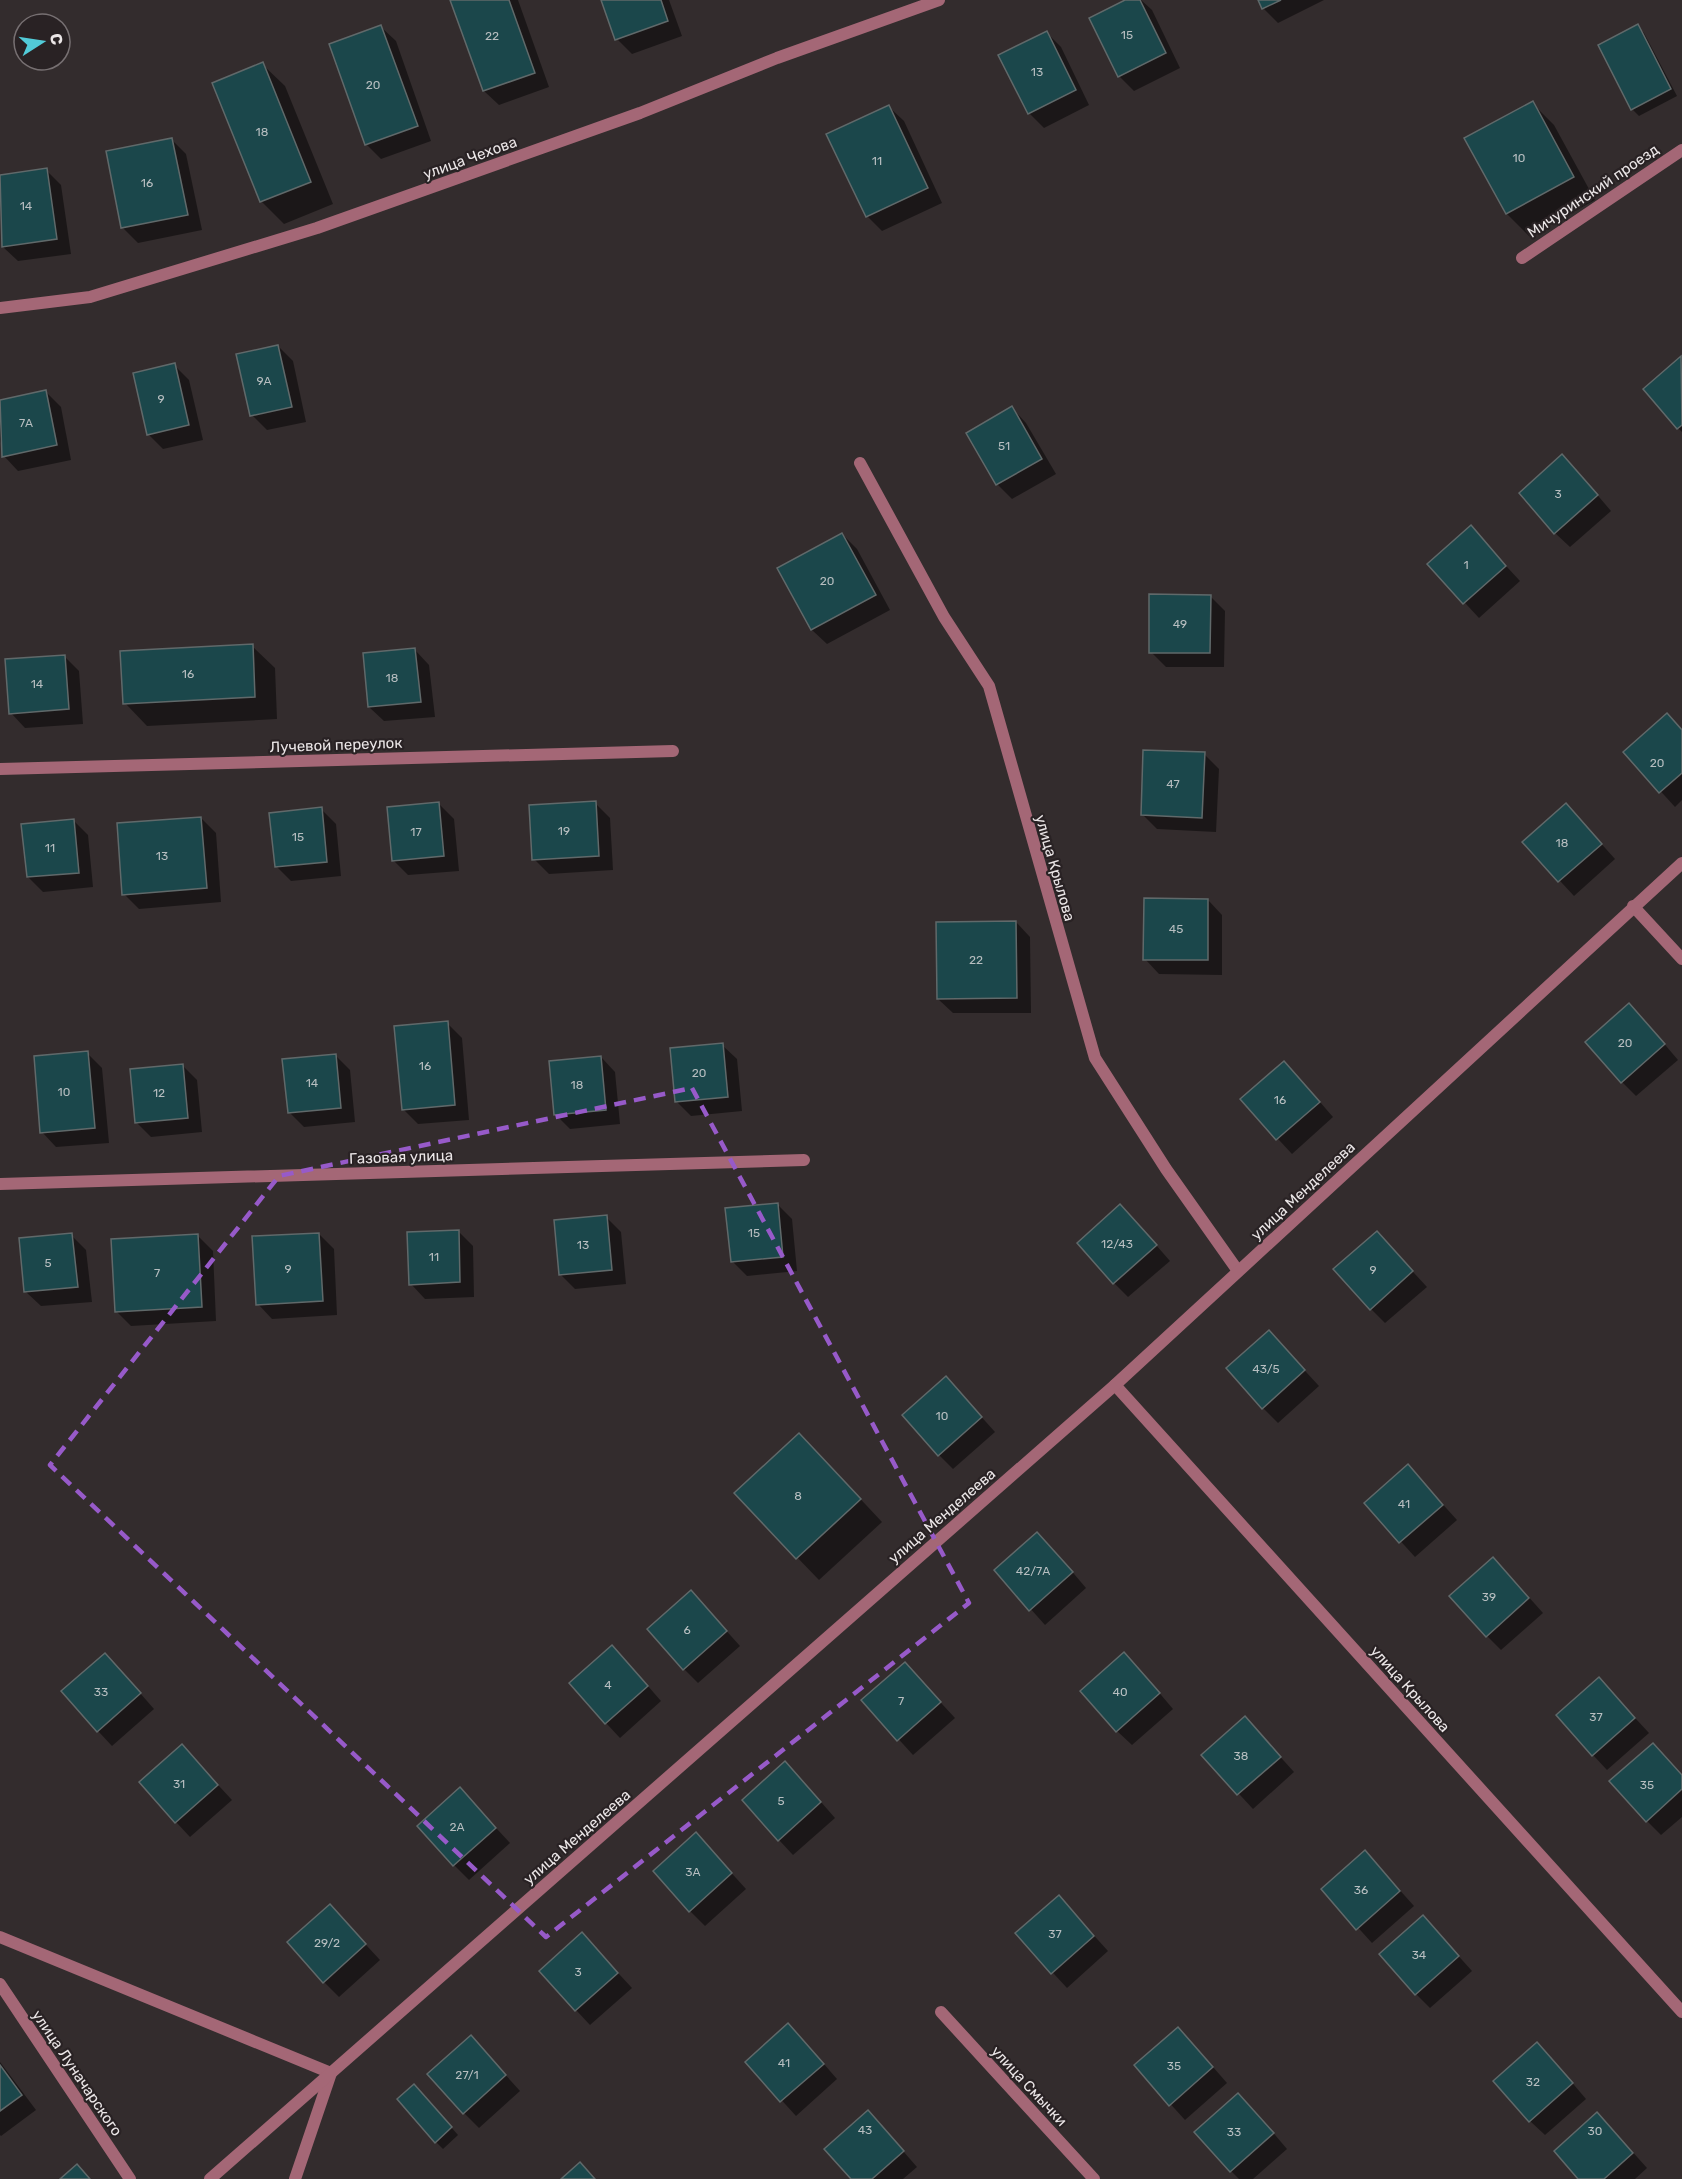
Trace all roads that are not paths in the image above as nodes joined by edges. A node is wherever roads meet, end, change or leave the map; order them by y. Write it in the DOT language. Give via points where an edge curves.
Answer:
graph roads {
  1 [pos="939,0"];
  2 [pos="1682,150"];
  3 [pos="1522,258"];
  4 [pos="0,308"];
  5 [pos="860,463"];
  6 [pos="673,751"];
  7 [pos="0,769"];
  8 [pos="1682,862"];
  9 [pos="1633,906"];
  10 [pos="1682,959"];
  11 [pos="804,1160"];
  12 [pos="0,1184"];
  13 [pos="1238,1271"];
  14 [pos="1115,1385"];
  15 [pos="0,1937"];
  16 [pos="0,1984"];
  17 [pos="941,2012"];
  18 [pos="1682,2012"];
  19 [pos="331,2073"];
  20 [pos="130,2179"];
  21 [pos="210,2179"];
  22 [pos="295,2179"];
  23 [pos="1094,2179"];
  1 -- 4 [label="street, улица Чехова" via="777,58 640,113 317,228 90,297"];
  2 -- 3 [label="street, Мичуринский проезд"];
  5 -- 13 [label="street, улица Крылова" via="944,617 989,686 1095,1058"];
  6 -- 7 [label="street, Лучевой переулок"];
  8 -- 9 [label="street, улица Менделеева"];
  9 -- 10 [label="street"];
  9 -- 13 [label="street, улица Менделеева"];
  11 -- 12 [label="street, Газовая улица"];
  13 -- 14 [label="street, улица Менделеева"];
  14 -- 18 [label="street, улица Крылова"];
  14 -- 19 [label="street, улица Менделеева"];
  15 -- 19 [label="street"];
  16 -- 20 [label="street, улица Луначарского"];
  17 -- 23 [label="street, улица Смычки"];
  19 -- 21 [label="street, улица Менделеева"];
  19 -- 22 [label="street"];
}
